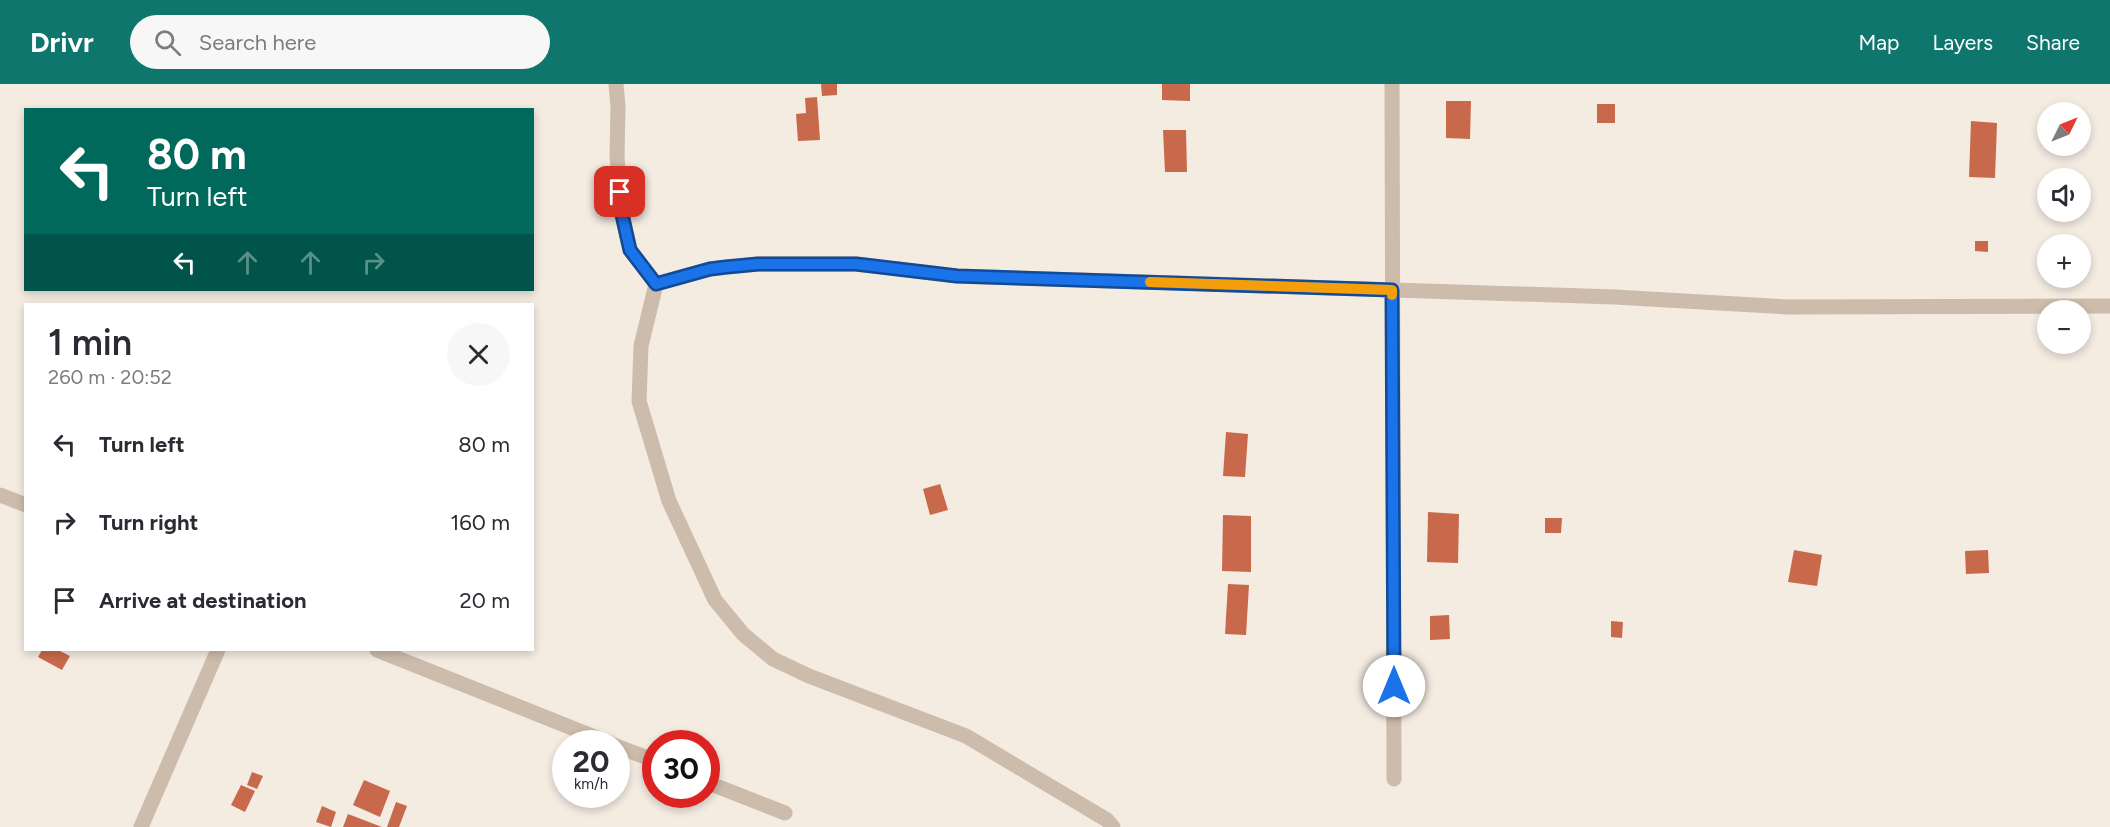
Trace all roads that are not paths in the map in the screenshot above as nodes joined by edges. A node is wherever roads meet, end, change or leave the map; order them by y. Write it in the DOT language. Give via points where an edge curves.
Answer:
graph roads {
  1 [pos="616,84"];
  2 [pos="1392,84"];
  3 [pos="656,284"];
  4 [pos="1392,290"];
  5 [pos="2110,306"];
  6 [pos="0,495"];
  7 [pos="24,504"];
  8 [pos="218,651"];
  9 [pos="380,651"];
  10 [pos="577,730"];
  11 [pos="1394,778"];
  12 [pos="720,787"];
  13 [pos="785,813"];
  14 [pos="141,827"];
  15 [pos="1113,827"];
  1 -- 3 [label="street" via="621,210 630,250"];
  2 -- 4 [label="street"];
  3 -- 4 [label="street" via="719,268 758,264 856,264 957,276"];
  3 -- 15 [label="street" via="641,346 639,401 674,512 715,600 743,634 773,659 809,676 966,736"];
  4 -- 5 [label="street" via="1787,307"];
  4 -- 11 [label="street"];
  6 -- 7 [label="street"];
  8 -- 14 [label="street"];
  9 -- 10 [label="street"];
  12 -- 13 [label="street"];
}
